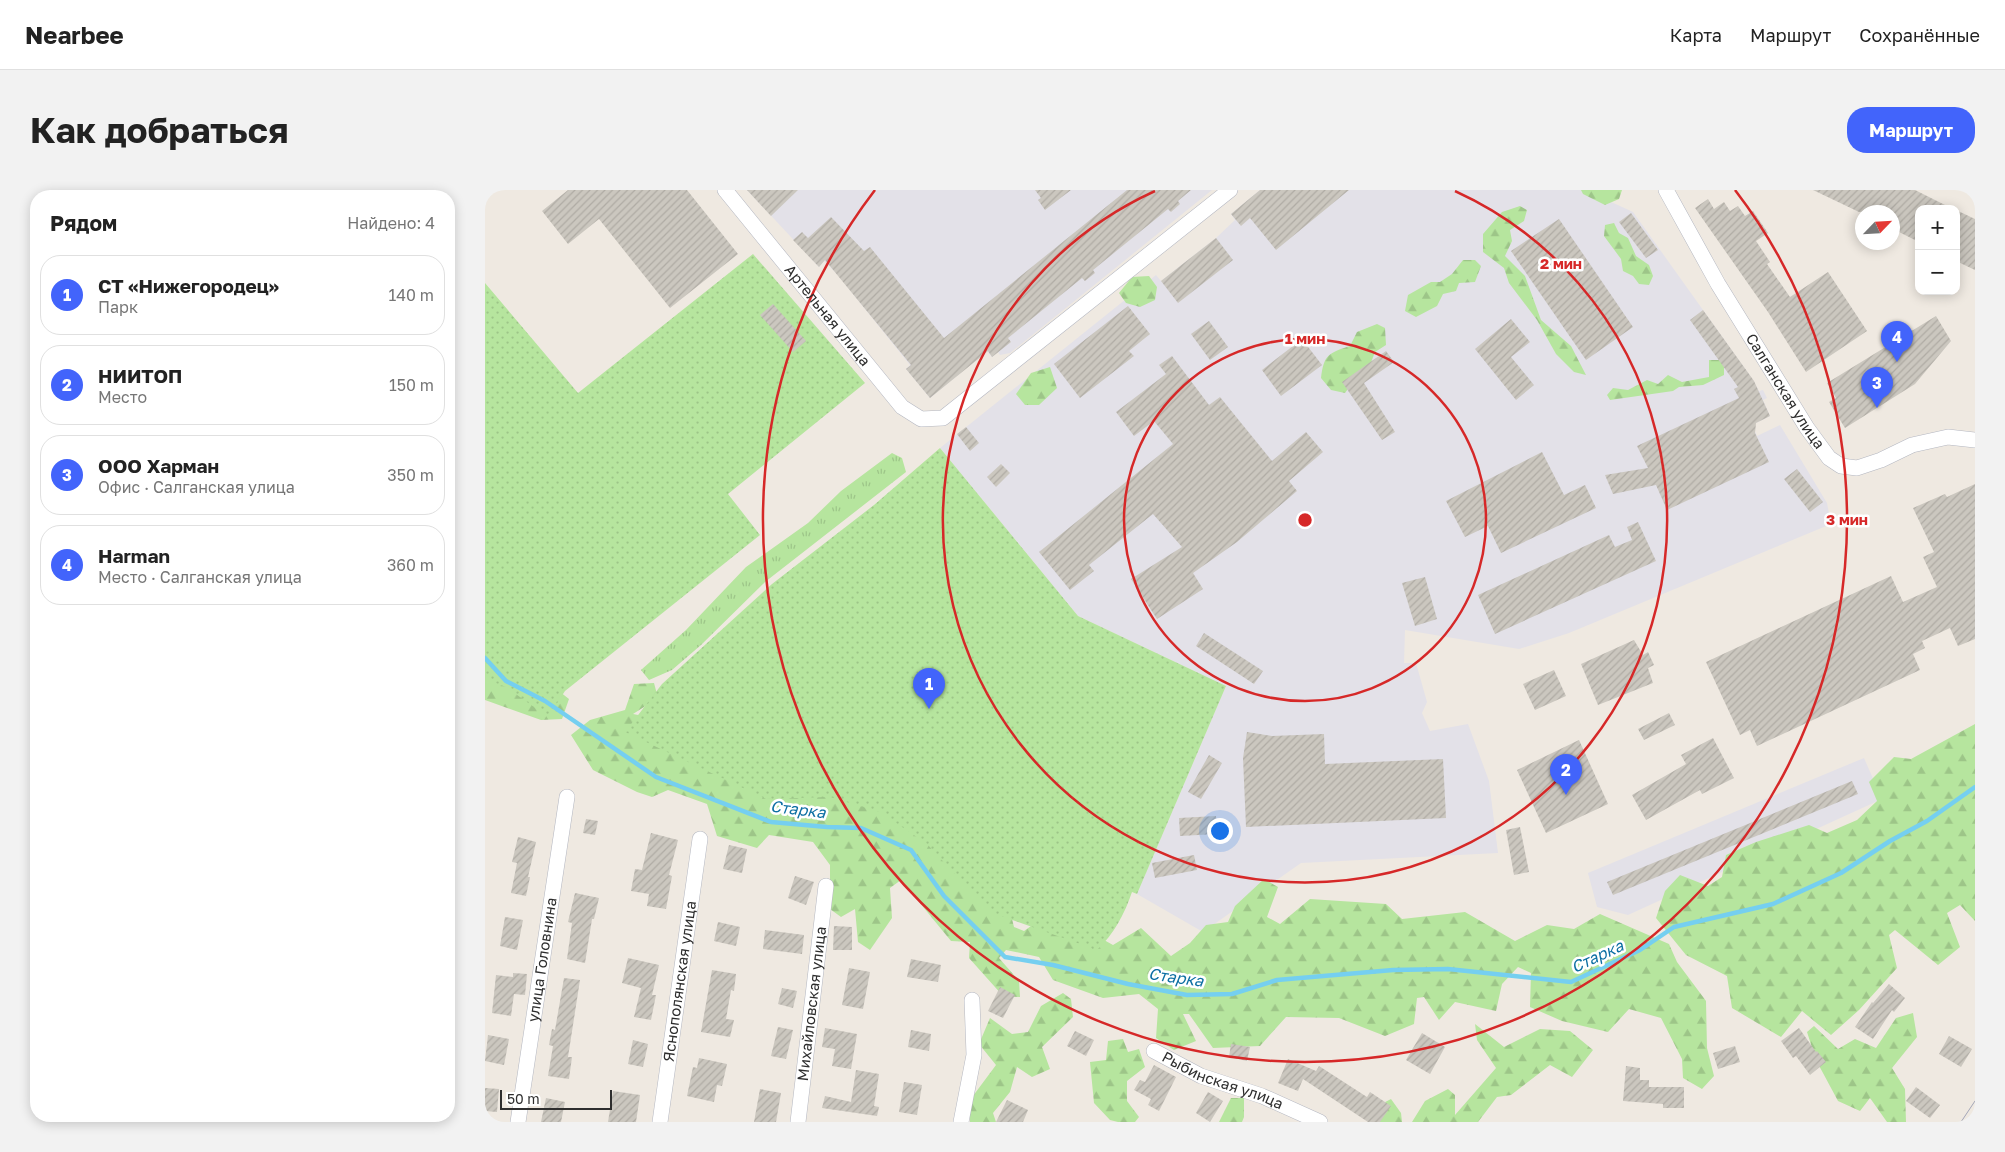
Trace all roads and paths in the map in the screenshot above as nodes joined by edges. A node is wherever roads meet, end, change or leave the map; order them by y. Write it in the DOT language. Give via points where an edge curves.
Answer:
graph roads {
  1 [pos="725,190"];
  2 [pos="1230,190"];
  3 [pos="1666,190"];
  4 [pos="1975,440"];
  5 [pos="567,797"];
  6 [pos="700,840"];
  7 [pos="826,886"];
  8 [pos="972,1000"];
  9 [pos="1154,1050"];
  10 [pos="518,1122"];
  11 [pos="660,1122"];
  12 [pos="798,1122"];
  13 [pos="961,1122"];
  14 [pos="1320,1122"];
  1 -- 2 [label="street, Артельная улица" via="902,407 921,419 943,418"];
  3 -- 4 [label="street, Салганская улица" via="1718,284 1829,458 1841,466 1857,468 1912,445 1947,437"];
  5 -- 10 [label="street, улица Головнина"];
  6 -- 11 [label="street, Яснополянская улица"];
  7 -- 12 [label="street, Михайловская улица"];
  8 -- 13 [label="street" via="974,1055"];
  9 -- 14 [label="street, Рыбинская улица" via="1201,1076 1262,1096"];
}
